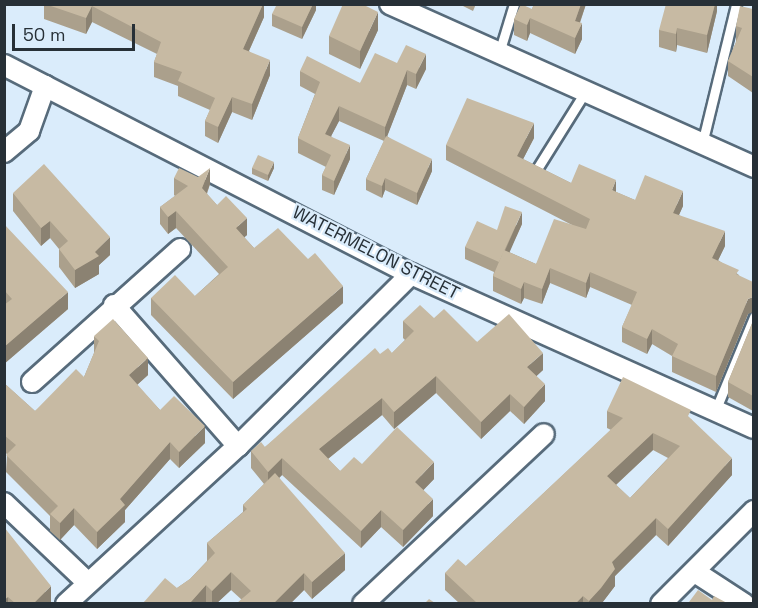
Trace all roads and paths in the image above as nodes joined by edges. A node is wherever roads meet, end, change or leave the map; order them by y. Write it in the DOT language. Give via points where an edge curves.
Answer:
graph roads {
  1 [pos="390,4"];
  2 [pos="514,4"];
  3 [pos="736,4"];
  4 [pos="499,53"];
  5 [pos="4,65"];
  6 [pos="45,86"];
  7 [pos="585,92"];
  8 [pos="702,144"];
  9 [pos="4,152"];
  10 [pos="753,167"];
  11 [pos="535,171"];
  12 [pos="180,249"];
  13 [pos="411,274"];
  14 [pos="114,305"];
  15 [pos="753,317"];
  16 [pos="32,382"];
  17 [pos="715,411"];
  18 [pos="753,429"];
  19 [pos="544,434"];
  20 [pos="238,446"];
  21 [pos="4,503"];
  22 [pos="753,511"];
  23 [pos="695,572"];
  24 [pos="88,583"];
  25 [pos="665,602"];
  26 [pos="66,603"];
  27 [pos="363,603"];
  28 [pos="744,603"];
  1 -- 4 [label="street"];
  2 -- 4 [label="lane"];
  3 -- 8 [label="lane"];
  4 -- 7 [label="street"];
  5 -- 6 [label="street, WATERMELON STREET"];
  6 -- 9 [label="street" via="29,131"];
  6 -- 13 [label="street, WATERMELON STREET"];
  7 -- 8 [label="street"];
  7 -- 11 [label="lane"];
  8 -- 10 [label="street"];
  12 -- 14 [label="street"];
  13 -- 17 [label="street, WATERMELON STREET"];
  13 -- 20 [label="street"];
  14 -- 16 [label="street"];
  14 -- 20 [label="street"];
  15 -- 17 [label="lane"];
  17 -- 18 [label="street, WATERMELON STREET"];
  19 -- 27 [label="street"];
  20 -- 24 [label="street"];
  21 -- 24 [label="street"];
  22 -- 23 [label="street"];
  23 -- 25 [label="street"];
  23 -- 28 [label="street"];
  24 -- 26 [label="street"];
}
